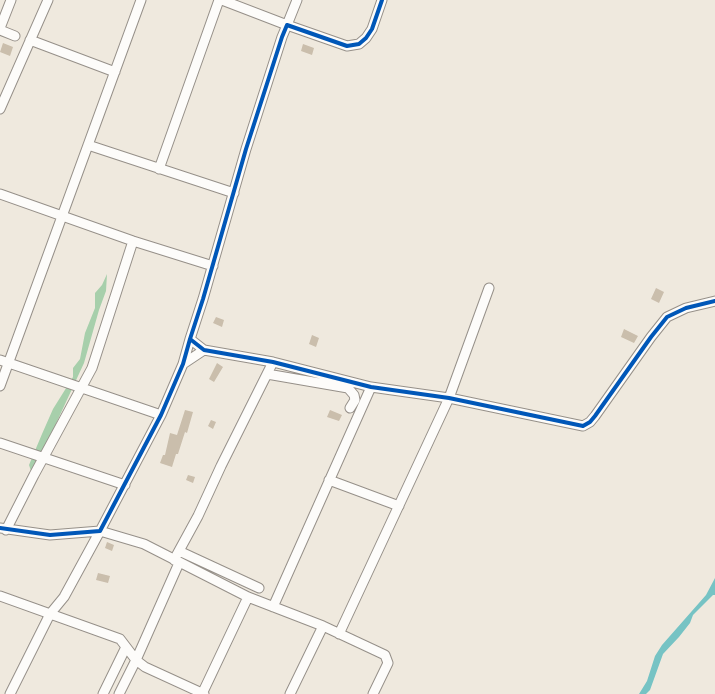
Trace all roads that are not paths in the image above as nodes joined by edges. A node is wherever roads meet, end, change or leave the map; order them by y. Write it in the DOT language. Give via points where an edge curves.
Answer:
graph roads {
  1 [pos="11,0"];
  2 [pos="48,0"];
  3 [pos="140,0"];
  4 [pos="220,0"];
  5 [pos="297,0"];
  6 [pos="382,0"];
  7 [pos="287,25"];
  8 [pos="0,29"];
  9 [pos="15,36"];
  10 [pos="30,40"];
  11 [pos="115,72"];
  12 [pos="0,109"];
  13 [pos="88,145"];
  14 [pos="158,169"];
  15 [pos="234,193"];
  16 [pos="0,194"];
  17 [pos="62,216"];
  18 [pos="133,241"];
  19 [pos="213,266"];
  20 [pos="489,288"];
  21 [pos="715,301"];
  22 [pos="190,339"];
  23 [pos="204,350"];
  24 [pos="4,361"];
  25 [pos="273,362"];
  26 [pos="184,364"];
  27 [pos="267,374"];
  28 [pos="0,386"];
  29 [pos="371,387"];
  30 [pos="81,388"];
  31 [pos="449,398"];
  32 [pos="350,408"];
  33 [pos="161,416"];
  34 [pos="0,443"];
  35 [pos="43,458"];
  36 [pos="330,480"];
  37 [pos="125,485"];
  38 [pos="399,506"];
  39 [pos="3,529"];
  40 [pos="100,531"];
  41 [pos="179,550"];
  42 [pos="177,562"];
  43 [pos="259,588"];
  44 [pos="0,596"];
  45 [pos="248,597"];
  46 [pos="273,607"];
  47 [pos="50,614"];
  48 [pos="323,626"];
  49 [pos="339,634"];
  50 [pos="126,647"];
  51 [pos="136,660"];
  52 [pos="10,694"];
  53 [pos="103,694"];
  54 [pos="119,694"];
  55 [pos="203,694"];
  56 [pos="290,694"];
  57 [pos="373,694"];
  1 -- 8 [label="street"];
  2 -- 10 [label="street"];
  3 -- 11 [label="street"];
  4 -- 7 [label="street"];
  4 -- 14 [label="street"];
  5 -- 7 [label="street"];
  6 -- 7 [label="street" via="372,29 359,44 347,46"];
  7 -- 15 [label="street"];
  8 -- 9 [label="street"];
  10 -- 11 [label="street"];
  10 -- 12 [label="street"];
  11 -- 13 [label="street"];
  13 -- 14 [label="street"];
  13 -- 17 [label="street"];
  14 -- 15 [label="street"];
  15 -- 19 [label="street"];
  16 -- 17 [label="street"];
  17 -- 18 [label="street"];
  17 -- 24 [label="street"];
  18 -- 19 [label="street"];
  18 -- 30 [label="street" via="92,368"];
  19 -- 22 [label="street"];
  20 -- 31 [label="street"];
  21 -- 31 [label="street" via="686,308 668,316 595,416 583,426"];
  22 -- 23 [label="street"];
  22 -- 26 [label="street"];
  23 -- 25 [label="street"];
  23 -- 26 [label="street"];
  24 -- 28 [label="street"];
  24 -- 30 [label="street"];
  25 -- 27 [label="street"];
  25 -- 29 [label="street"];
  26 -- 33 [label="street"];
  27 -- 32 [label="street" via="348,388 355,400"];
  27 -- 41 [label="street"];
  29 -- 31 [label="street"];
  29 -- 36 [label="street"];
  30 -- 33 [label="street"];
  30 -- 35 [label="street"];
  31 -- 38 [label="street"];
  33 -- 37 [label="street"];
  34 -- 35 [label="street"];
  35 -- 37 [label="street"];
  35 -- 39 [label="street"];
  36 -- 38 [label="street"];
  36 -- 46 [label="street"];
  37 -- 40 [label="street"];
  38 -- 49 [label="street"];
  39 -- 40 [label="street" via="50,535"];
  40 -- 42 [label="street" via="144,544"];
  40 -- 47 [label="street" via="64,597"];
  41 -- 42 [label="street"];
  41 -- 43 [label="street"];
  42 -- 45 [label="street"];
  42 -- 51 [label="street"];
  44 -- 47 [label="street"];
  45 -- 46 [label="street"];
  45 -- 55 [label="street"];
  46 -- 48 [label="street"];
  47 -- 50 [label="street" via="120,639"];
  47 -- 52 [label="street"];
  48 -- 49 [label="street"];
  48 -- 56 [label="street"];
  49 -- 57 [label="street" via="385,655 388,659"];
  50 -- 51 [label="street"];
  50 -- 53 [label="street"];
  51 -- 54 [label="street"];
  51 -- 55 [label="street" via="145,667"];
}
